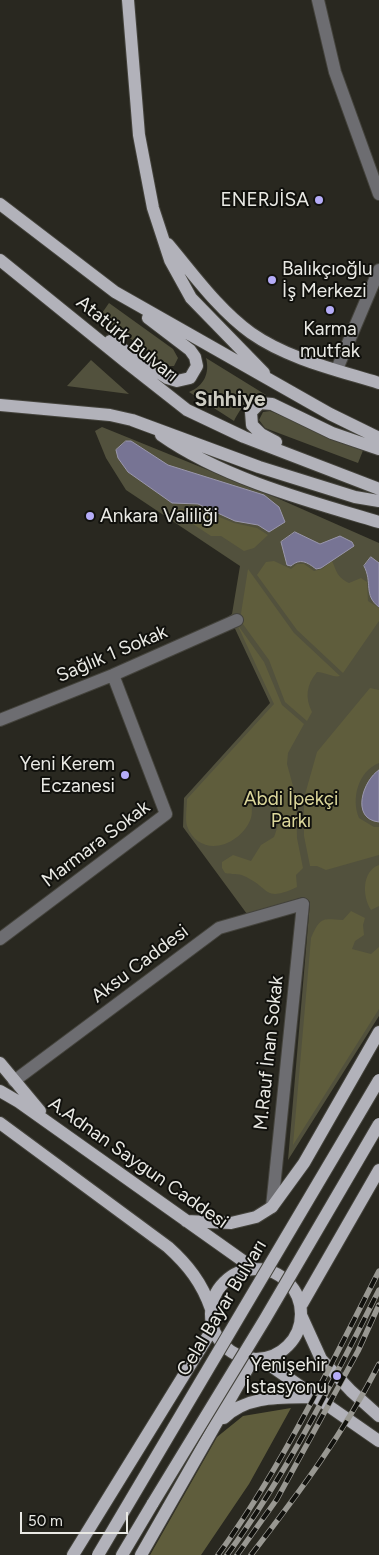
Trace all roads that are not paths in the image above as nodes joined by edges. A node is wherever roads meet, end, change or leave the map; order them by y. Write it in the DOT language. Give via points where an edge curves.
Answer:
graph roads {
  1 [pos="128,0"];
  2 [pos="318,0"];
  3 [pos="379,194"];
  4 [pos="0,204"];
  5 [pos="164,238"];
  6 [pos="0,260"];
  7 [pos="379,270"];
  8 [pos="115,292"];
  9 [pos="83,327"];
  10 [pos="337,370"];
  11 [pos="270,380"];
  12 [pos="379,383"];
  13 [pos="0,405"];
  14 [pos="150,426"];
  15 [pos="379,438"];
  16 [pos="379,449"];
  17 [pos="332,471"];
  18 [pos="379,488"];
  19 [pos="379,501"];
  20 [pos="379,522"];
  21 [pos="237,620"];
  22 [pos="113,675"];
  23 [pos="0,720"];
  24 [pos="303,904"];
  25 [pos="0,939"];
  26 [pos="379,1032"];
  27 [pos="0,1063"];
  28 [pos="379,1080"];
  29 [pos="14,1081"];
  30 [pos="0,1091"];
  31 [pos="0,1123"];
  32 [pos="379,1124"];
  33 [pos="55,1128"];
  34 [pos="379,1170"];
  35 [pos="272,1207"];
  36 [pos="184,1221"];
  37 [pos="253,1268"];
  38 [pos="211,1309"];
  39 [pos="302,1309"];
  40 [pos="213,1328"];
  41 [pos="257,1359"];
  42 [pos="316,1397"];
  43 [pos="379,1416"];
  44 [pos="215,1426"];
  45 [pos="379,1441"];
  46 [pos="73,1555"];
  47 [pos="98,1555"];
  48 [pos="122,1555"];
  49 [pos="141,1555"];
  1 -- 5 [label="main road" via="139,135 153,208"];
  2 -- 3 [label="street" via="335,72"];
  4 -- 8 [label="main road, Atatürk Bulvarı"];
  5 -- 10 [label="main road" via="215,301 252,334 287,352"];
  5 -- 11 [label="main road" via="176,272 191,298"];
  6 -- 9 [label="main road, Atatürk Bulvarı"];
  7 -- 10 [label="street"];
  8 -- 9 [label="main road" via="192,353 197,366 192,377 180,381 167,378"];
  8 -- 11 [label="main road, Atatürk Bulvarı"];
  9 -- 17 [label="main road, Atatürk Bulvarı" via="188,410 244,437"];
  10 -- 12 [label="main road"];
  11 -- 15 [label="main road, Atatürk Bulvarı"];
  13 -- 14 [label="main road" via="110,415"];
  14 -- 19 [label="main road" via="268,470 355,497"];
  14 -- 20 [label="main road" via="210,463 315,503"];
  16 -- 17 [label="main road" via="332,433 272,404 260,403 252,409 251,422 257,431"];
  17 -- 18 [label="main road, Atatürk Bulvarı"];
  21 -- 22 [label="street, Sağlık 1 Sokak"];
  22 -- 23 [label="street, Sağlık 1 Sokak"];
  22 -- 25 [label="street, Marmara Sokak" via="166,814"];
  24 -- 29 [label="street, Aksu Caddesi" via="220,928"];
  24 -- 35 [label="street, M.Rauf İnan Sokak"];
  26 -- 35 [label="main road" via="304,1163"];
  27 -- 29 [label="main road"];
  28 -- 47 [label="main road, Celal Bayar Bulvarı, bridge"];
  29 -- 33 [label="main road"];
  30 -- 33 [label="main road, A.Adnan Saygun Caddesi"];
  31 -- 38 [label="main road" via="168,1247 197,1279"];
  32 -- 48 [label="main road, bridge" via="266,1319"];
  33 -- 36 [label="main road, A.Adnan Saygun Caddesi"];
  34 -- 39 [label="main road"];
  35 -- 36 [label="main road" via="256,1218 231,1224"];
  36 -- 37 [label="main road, A.Adnan Saygun Caddesi"];
  37 -- 38 [label="main road" via="242,1270 224,1281"];
  37 -- 39 [label="main road, A.Adnan Saygun Caddesi" via="284,1277"];
  38 -- 40 [label="main road"];
  39 -- 41 [label="main road" via="300,1326 290,1345 276,1354"];
  39 -- 43 [label="main road, A.Adnan Saygun Caddesi" via="321,1359"];
  40 -- 41 [label="main road" via="227,1349 243,1358"];
  40 -- 46 [label="main road"];
  41 -- 42 [label="main road"];
  41 -- 44 [label="main road"];
  42 -- 44 [label="main road" via="267,1399 241,1405"];
  42 -- 45 [label="main road"];
  44 -- 49 [label="main road"];
}
